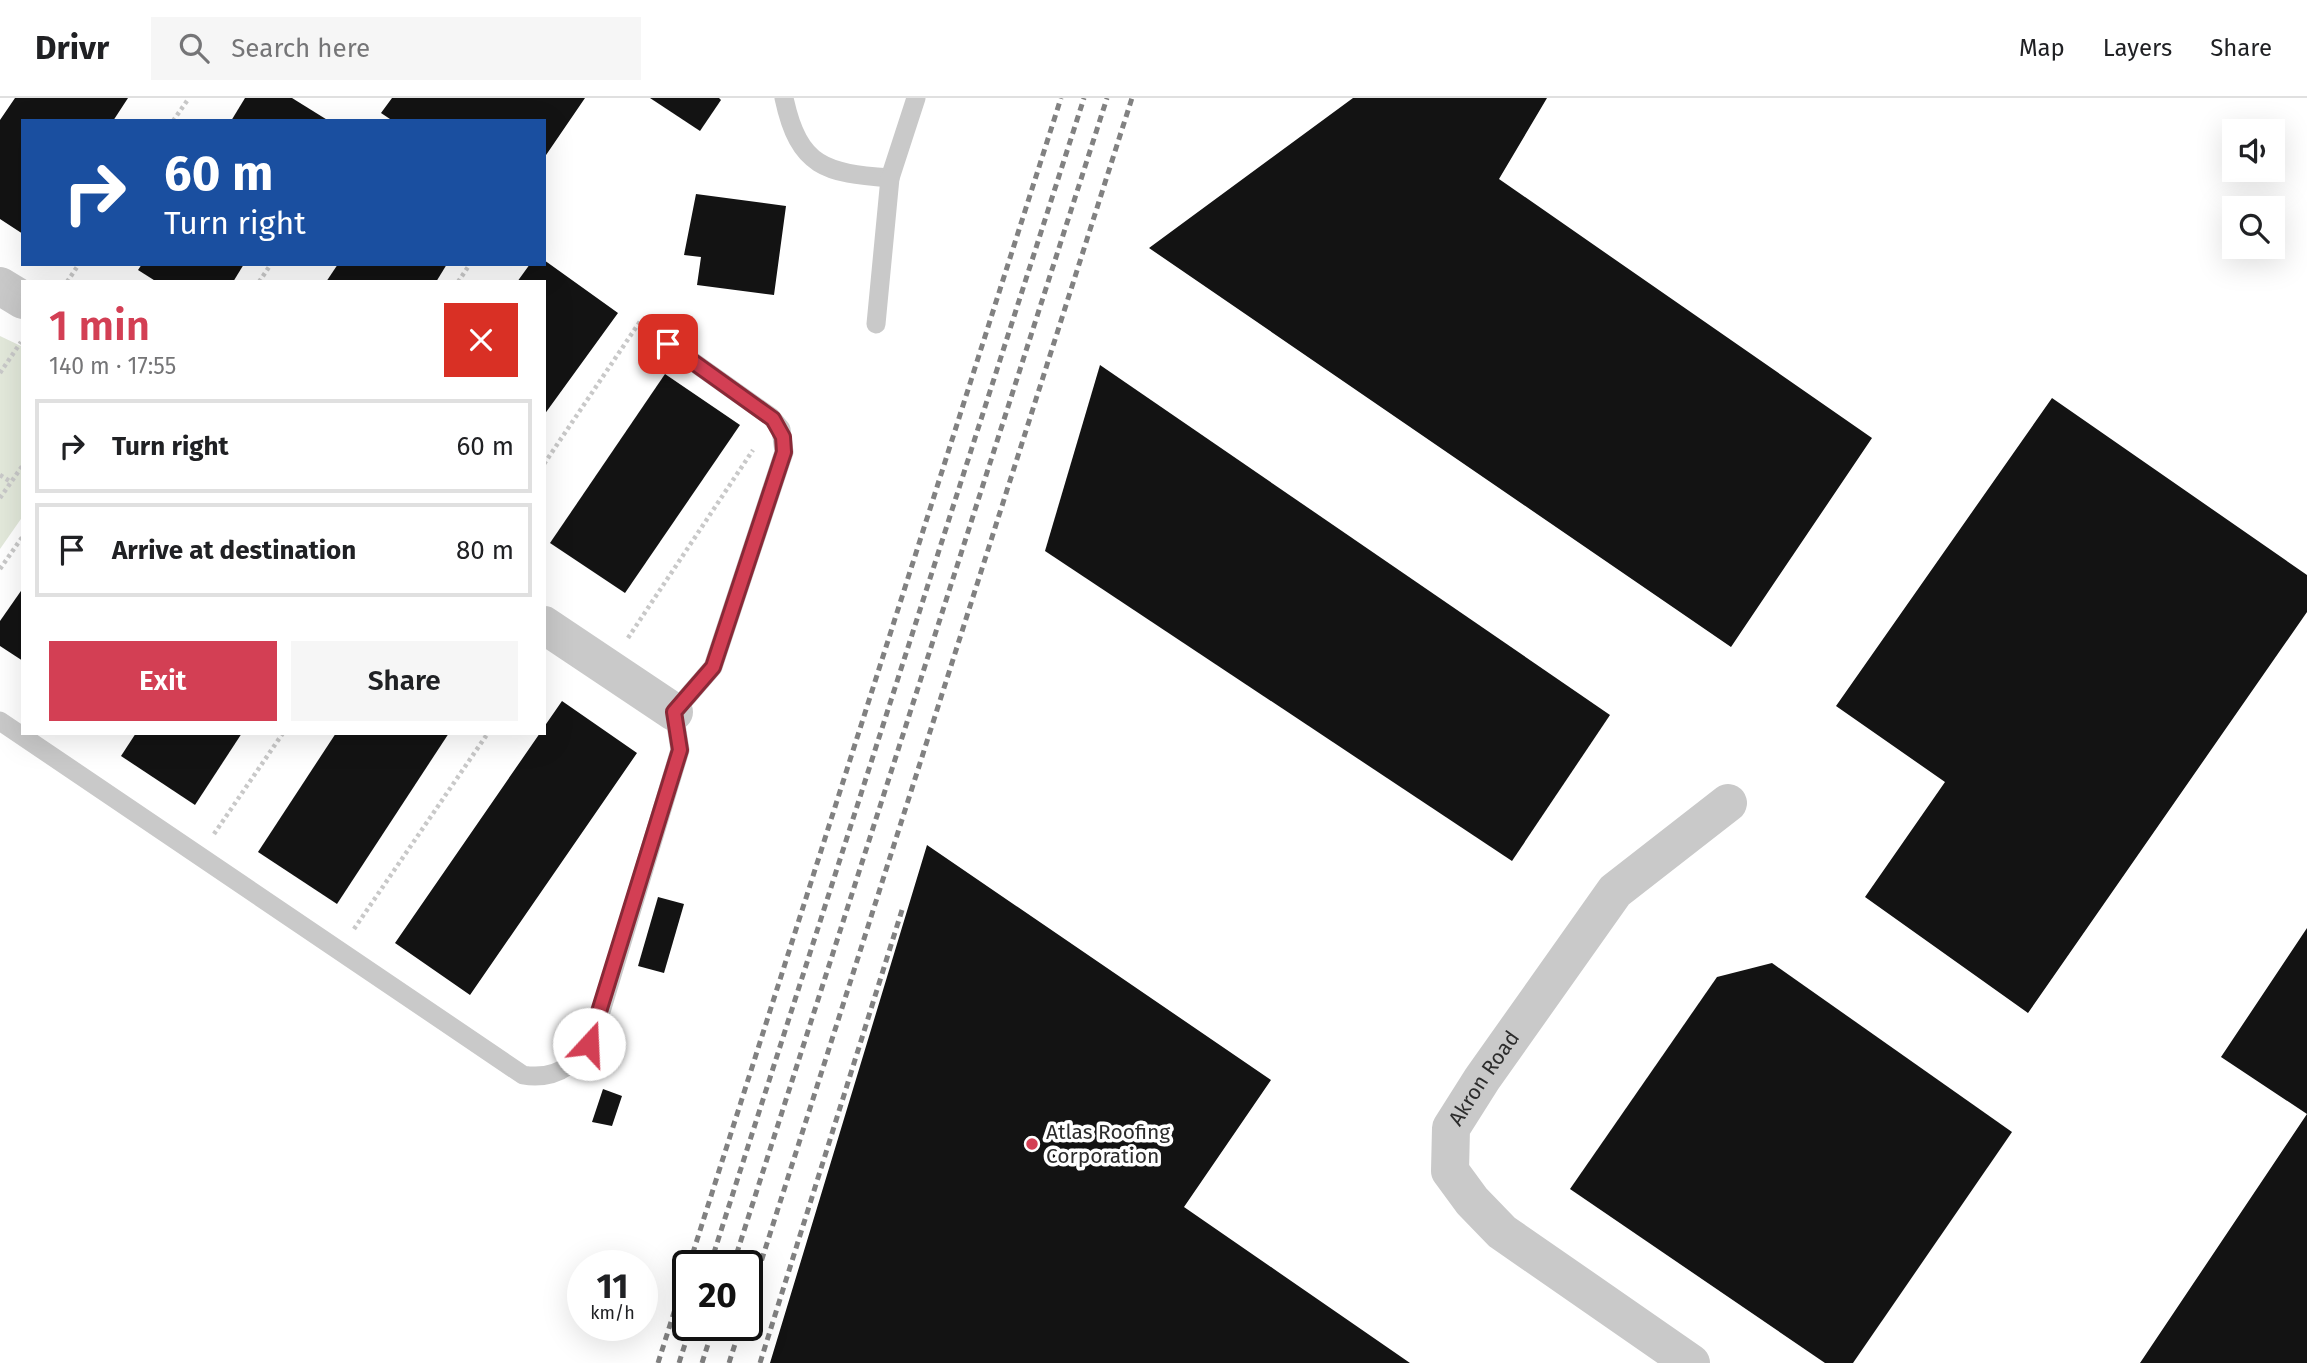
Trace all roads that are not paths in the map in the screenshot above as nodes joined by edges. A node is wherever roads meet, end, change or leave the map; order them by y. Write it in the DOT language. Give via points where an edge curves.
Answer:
graph roads {
  1 [pos="784,98"];
  2 [pos="916,98"];
  3 [pos="890,178"];
  4 [pos="0,286"];
  5 [pos="21,299"];
  6 [pos="876,324"];
  7 [pos="668,344"];
  8 [pos="546,626"];
  9 [pos="674,712"];
  10 [pos="0,721"];
  11 [pos="1728,803"];
  12 [pos="1691,1363"];
  1 -- 3 [label="lane" via="793,129 819,165 844,175"];
  2 -- 3 [label="lane"];
  3 -- 6 [label="lane"];
  4 -- 5 [label="street"];
  7 -- 9 [label="lane" via="773,419 783,437 784,452 713,667"];
  8 -- 9 [label="street"];
  9 -- 10 [label="lane" via="680,750 596,1028 571,1065 552,1076 537,1077 523,1075"];
  11 -- 12 [label="street, Akron Road" via="1615,891 1451,1128 1450,1171 1502,1232"];
}
